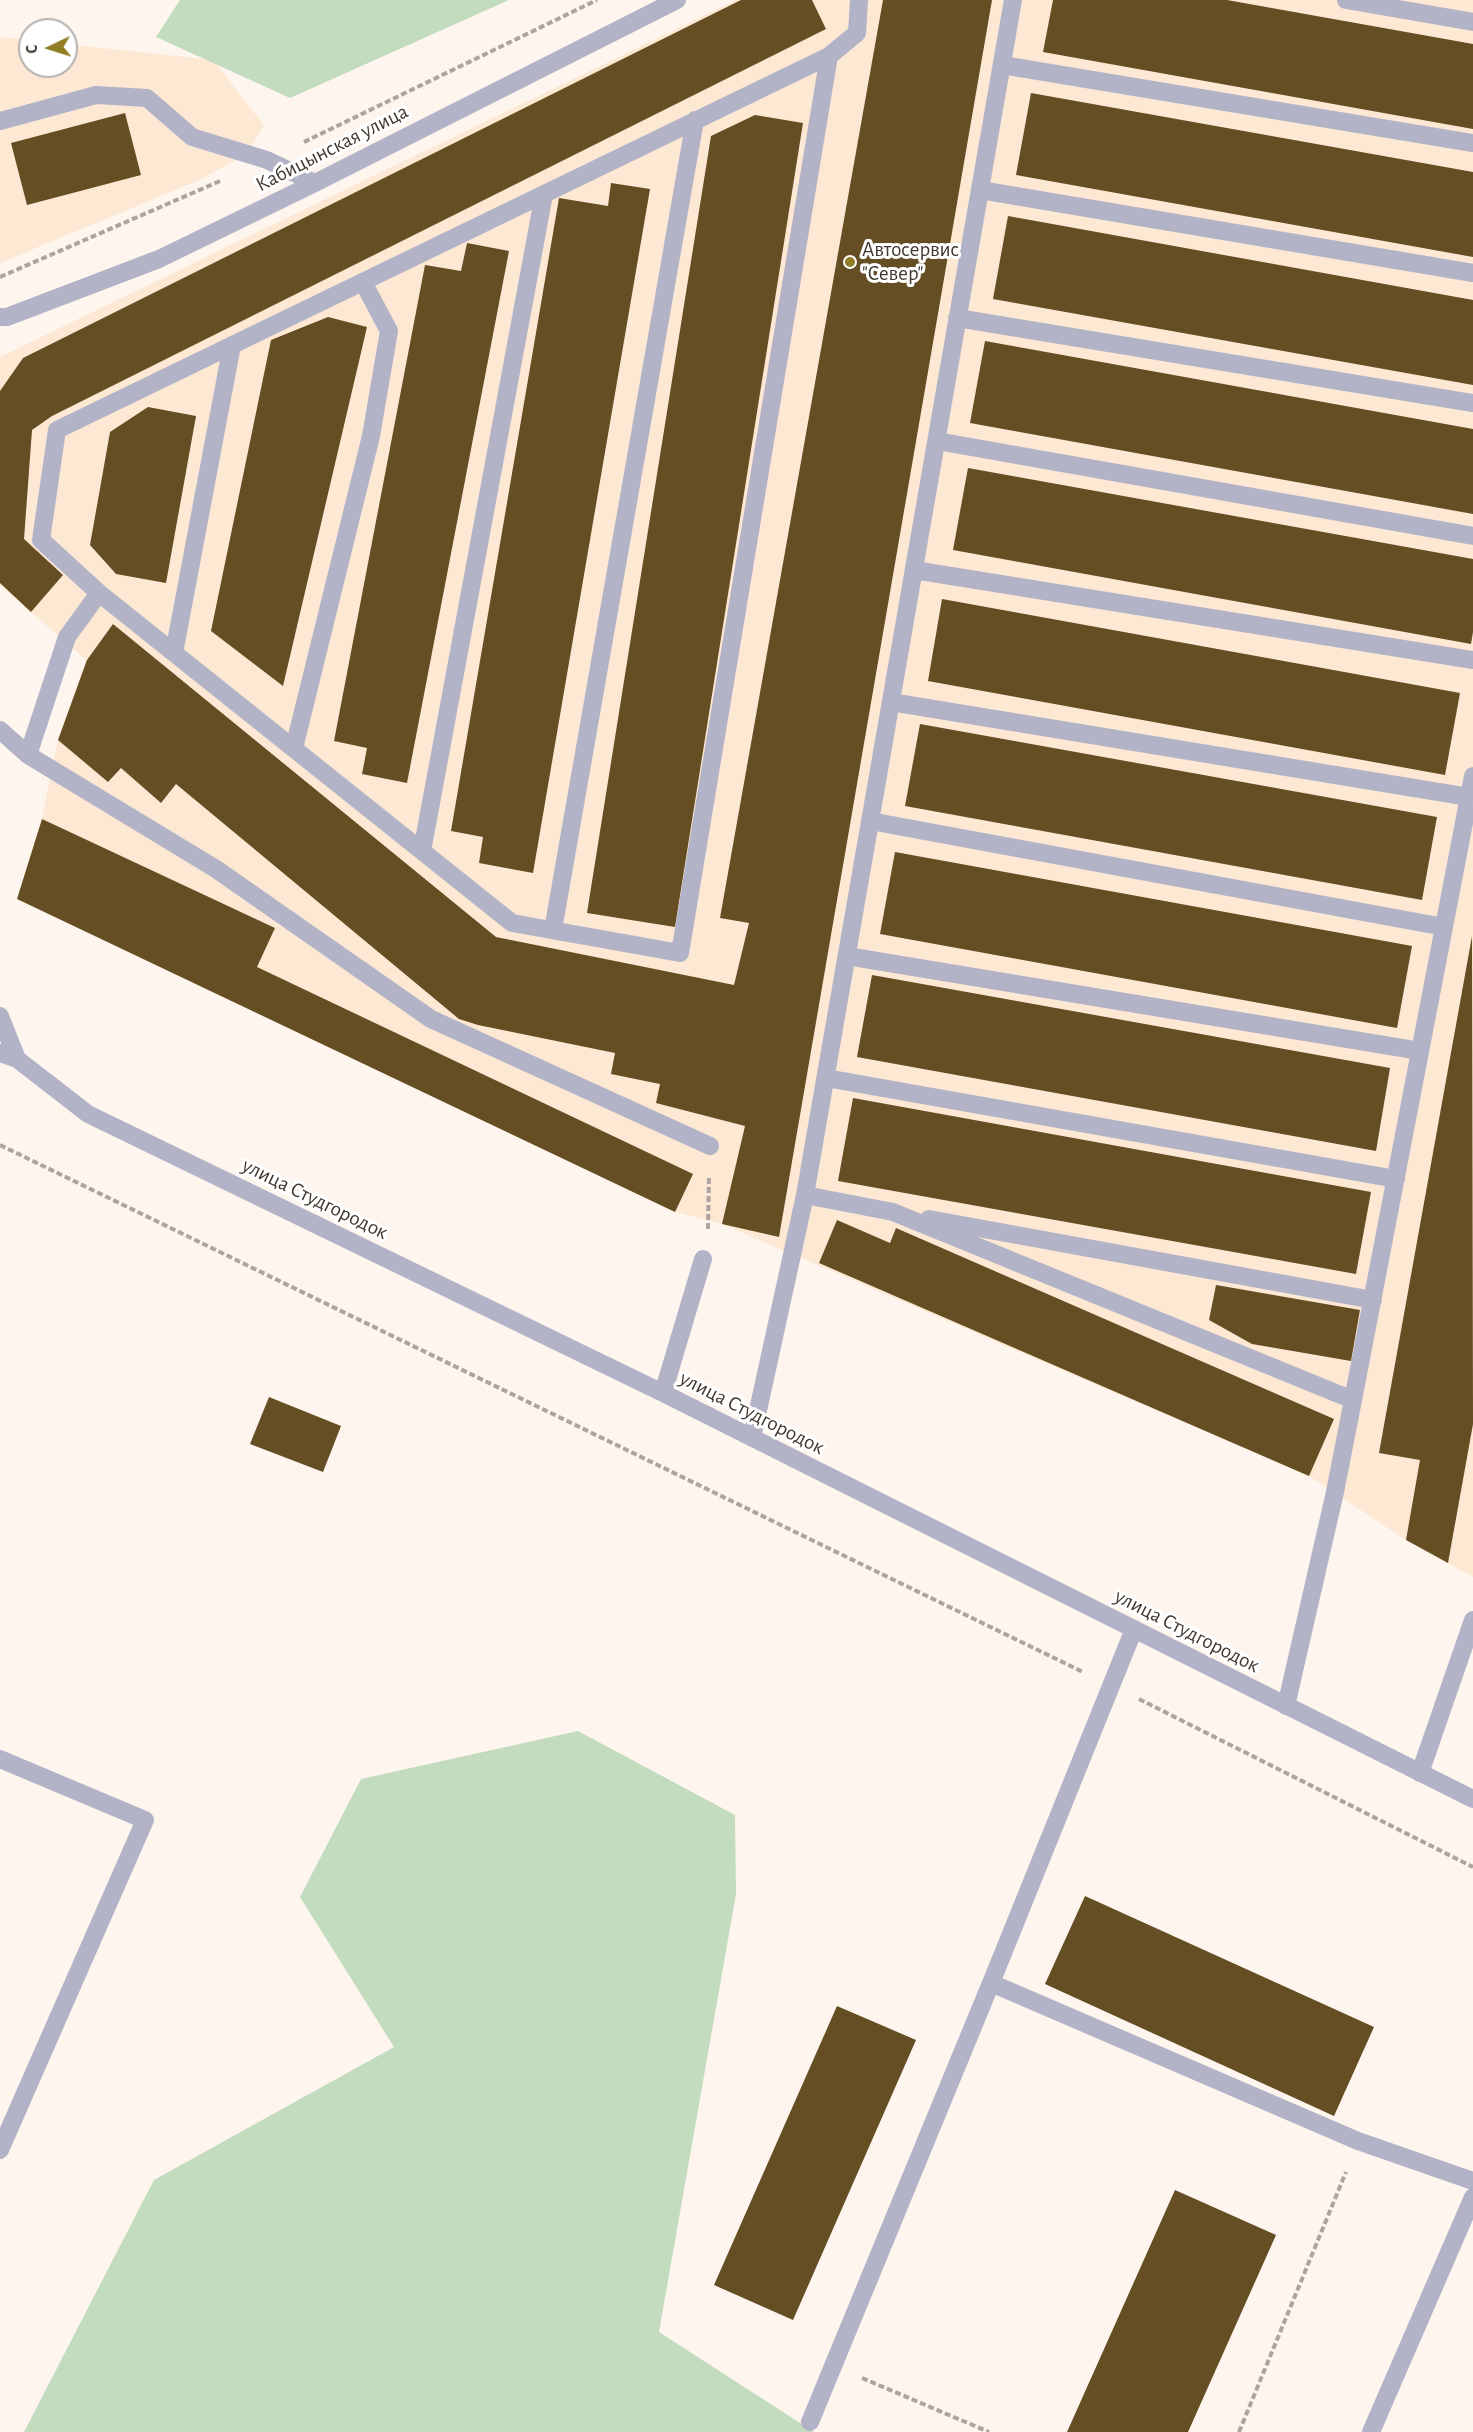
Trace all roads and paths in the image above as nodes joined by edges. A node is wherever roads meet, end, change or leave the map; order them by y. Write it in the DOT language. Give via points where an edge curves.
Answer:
graph roads {
  1 [pos="597,0"];
  2 [pos="676,0"];
  3 [pos="859,0"];
  4 [pos="1013,0"];
  5 [pos="1346,0"];
  6 [pos="1473,22"];
  7 [pos="829,56"];
  8 [pos="1002,65"];
  9 [pos="695,120"];
  10 [pos="0,121"];
  11 [pos="1473,143"];
  12 [pos="267,160"];
  13 [pos="315,183"];
  14 [pos="980,190"];
  15 [pos="544,194"];
  16 [pos="1473,273"];
  17 [pos="0,277"];
  18 [pos="363,282"];
  19 [pos="0,317"];
  20 [pos="957,318"];
  21 [pos="232,345"];
  22 [pos="1473,403"];
  23 [pos="937,441"];
  24 [pos="1473,536"];
  25 [pos="914,570"];
  26 [pos="99,593"];
  27 [pos="174,653"];
  28 [pos="1473,660"];
  29 [pos="891,702"];
  30 [pos="0,730"];
  31 [pos="294,748"];
  32 [pos="28,755"];
  33 [pos="1473,776"];
  34 [pos="1469,797"];
  35 [pos="870,821"];
  36 [pos="422,851"];
  37 [pos="1444,927"];
  38 [pos="553,930"];
  39 [pos="847,956"];
  40 [pos="0,1016"];
  41 [pos="1420,1051"];
  42 [pos="8,1056"];
  43 [pos="826,1078"];
  44 [pos="0,1145"];
  45 [pos="710,1146"];
  46 [pos="1396,1179"];
  47 [pos="805,1195"];
  48 [pos="893,1212"];
  49 [pos="703,1259"];
  50 [pos="1373,1300"];
  51 [pos="663,1393"];
  52 [pos="1353,1400"];
  53 [pos="752,1438"];
  54 [pos="1473,1620"];
  55 [pos="1134,1629"];
  56 [pos="1111,1685"];
  57 [pos="1287,1706"];
  58 [pos="0,1759"];
  59 [pos="1420,1773"];
  60 [pos="1473,1799"];
  61 [pos="1473,1867"];
  62 [pos="991,1983"];
  63 [pos="1358,2141"];
  64 [pos="0,2150"];
  65 [pos="1473,2181"];
  66 [pos="1473,2197"];
  67 [pos="832,2366"];
  68 [pos="810,2422"];
  69 [pos="989,2432"];
  70 [pos="1239,2432"];
  71 [pos="1371,2432"];
  1 -- 12 [label="path"];
  2 -- 13 [label="street, Кабицынская улица"];
  3 -- 7 [label="street" via="856,33"];
  4 -- 8 [label="street"];
  5 -- 6 [label="street"];
  7 -- 9 [label="street"];
  7 -- 38 [label="street" via="680,953"];
  8 -- 11 [label="street"];
  8 -- 14 [label="street"];
  9 -- 15 [label="street"];
  9 -- 38 [label="street"];
  10 -- 12 [label="street" via="96,95 147,98 192,137"];
  12 -- 13 [label="street"];
  12 -- 17 [label="path"];
  13 -- 19 [label="street, Кабицынская улица" via="159,259"];
  14 -- 16 [label="street"];
  14 -- 20 [label="street"];
  15 -- 18 [label="street"];
  15 -- 36 [label="street"];
  18 -- 21 [label="street"];
  18 -- 31 [label="street" via="389,331 371,436"];
  20 -- 22 [label="street"];
  20 -- 23 [label="street"];
  21 -- 26 [label="street" via="57,430 41,540"];
  21 -- 27 [label="street"];
  23 -- 24 [label="street"];
  23 -- 25 [label="street"];
  25 -- 28 [label="street"];
  25 -- 29 [label="street"];
  26 -- 27 [label="street"];
  26 -- 32 [label="street" via="66,637"];
  27 -- 31 [label="street"];
  29 -- 34 [label="street"];
  29 -- 35 [label="street"];
  30 -- 32 [label="street"];
  31 -- 36 [label="street"];
  32 -- 45 [label="street" via="216,868 431,1019"];
  33 -- 34 [label="street"];
  34 -- 37 [label="street"];
  35 -- 37 [label="street"];
  35 -- 39 [label="street"];
  36 -- 38 [label="street" via="512,923"];
  37 -- 41 [label="street"];
  39 -- 41 [label="street"];
  39 -- 43 [label="street"];
  40 -- 42 [label="street"];
  41 -- 46 [label="street"];
  42 -- 51 [label="street, улица Студгородок" via="88,1114"];
  43 -- 46 [label="street"];
  43 -- 47 [label="street"];
  44 -- 56 [label="path"];
  45 -- 49 [label="path" via="709,1221"];
  46 -- 50 [label="street"];
  47 -- 48 [label="street"];
  47 -- 53 [label="street"];
  48 -- 50 [label="street"];
  48 -- 52 [label="street"];
  49 -- 51 [label="street"];
  50 -- 52 [label="street"];
  51 -- 53 [label="street, улица Студгородок"];
  52 -- 57 [label="street"];
  53 -- 55 [label="street, улица Студгородок"];
  54 -- 59 [label="street"];
  55 -- 56 [label="street"];
  55 -- 57 [label="street, улица Студгородок"];
  56 -- 61 [label="path"];
  56 -- 62 [label="street"];
  57 -- 59 [label="street, улица Студгородок"];
  58 -- 64 [label="street" via="145,1820"];
  59 -- 60 [label="street, улица Студгородок"];
  62 -- 63 [label="street"];
  62 -- 67 [label="street"];
  63 -- 65 [label="street"];
  63 -- 70 [label="path"];
  66 -- 71 [label="street"];
  67 -- 68 [label="street"];
  67 -- 69 [label="path"];
}
